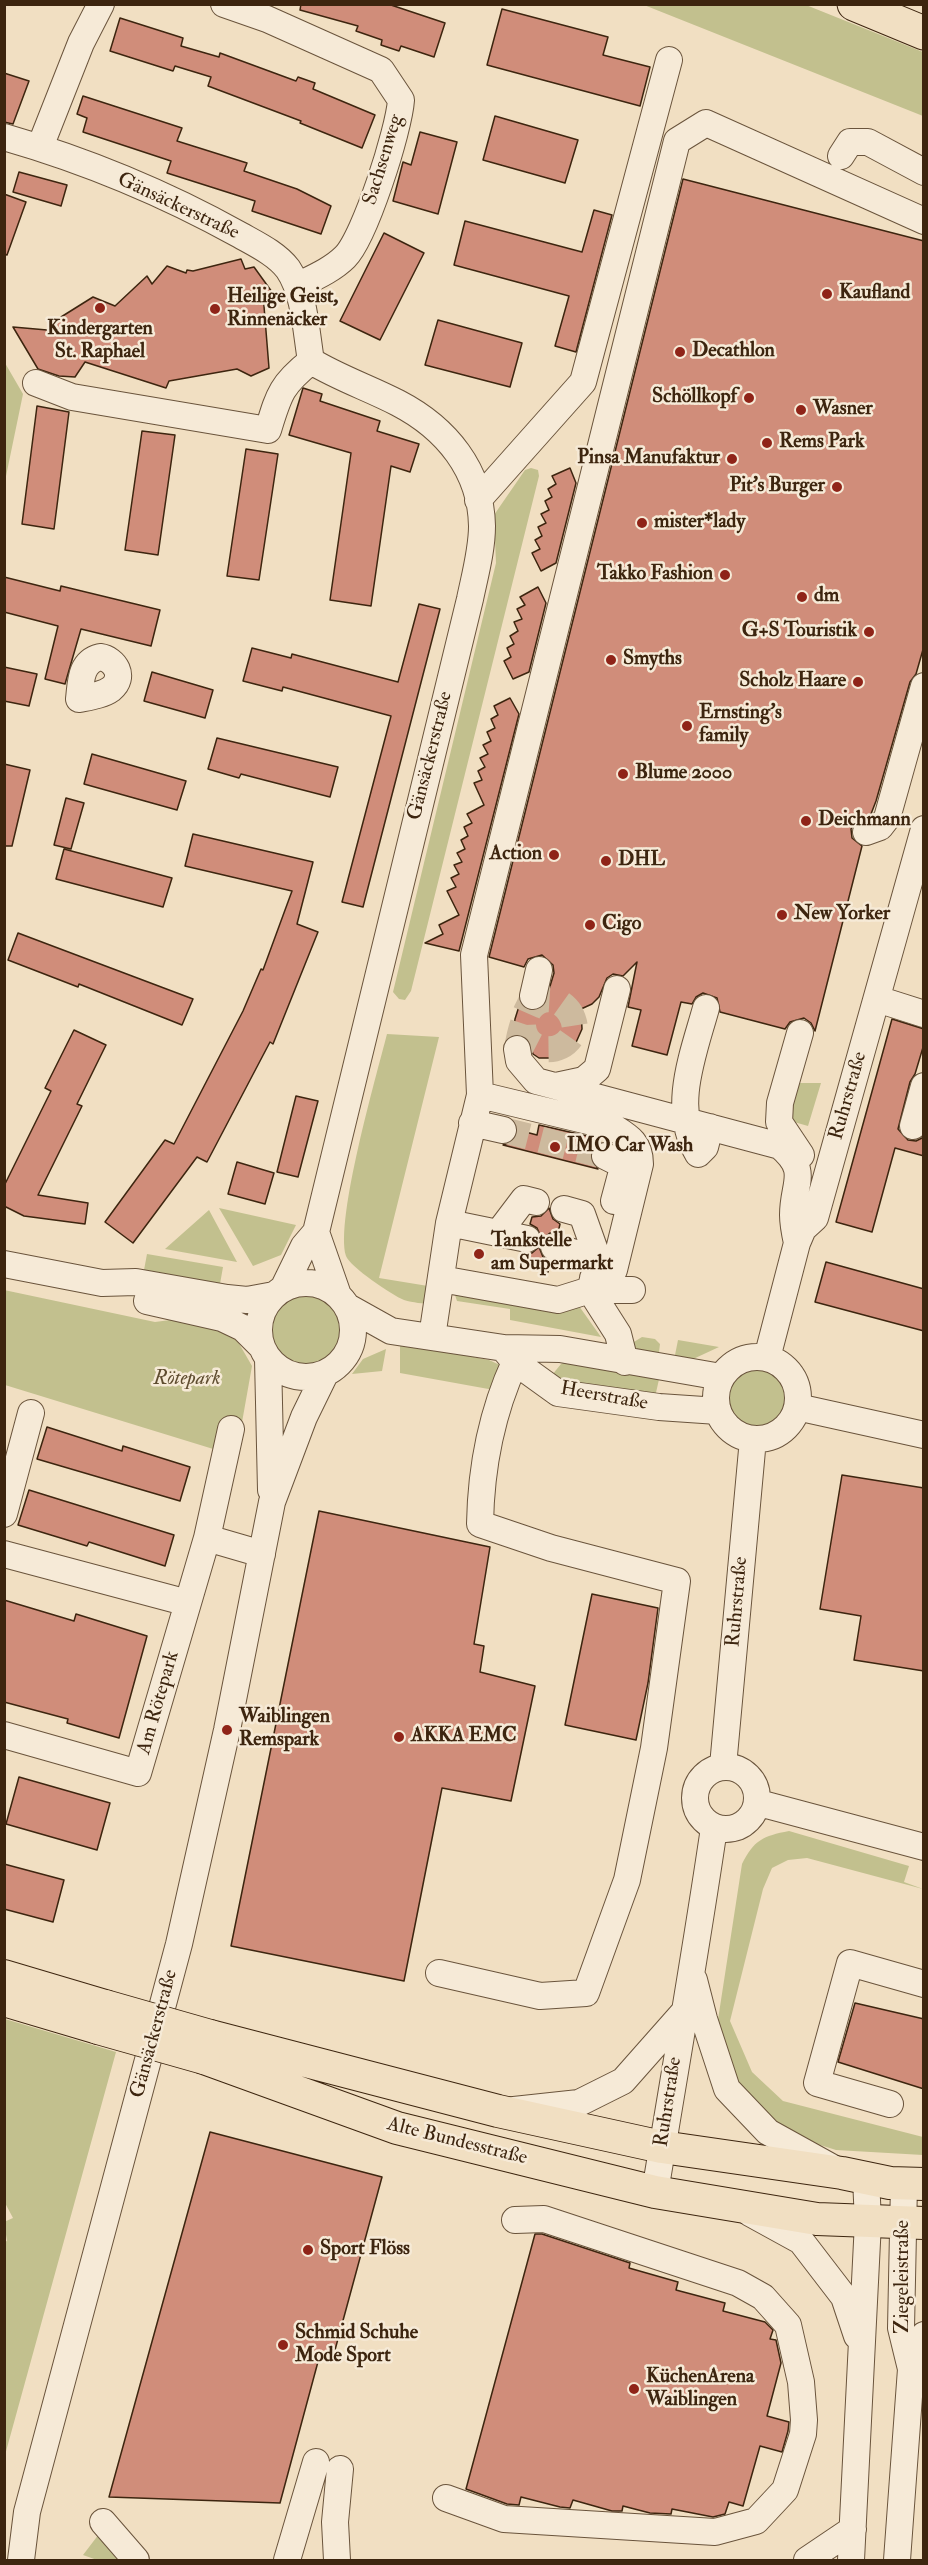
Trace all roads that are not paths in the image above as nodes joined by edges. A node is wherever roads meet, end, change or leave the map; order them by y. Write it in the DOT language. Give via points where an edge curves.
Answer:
graph roads {
  1 [pos="101,4"];
  2 [pos="224,4"];
  3 [pos="854,4"];
  4 [pos="924,33"];
  5 [pos="669,60"];
  6 [pos="4,137"];
  7 [pos="40,147"];
  8 [pos="841,156"];
  9 [pos="916,169"];
  10 [pos="924,221"];
  11 [pos="297,286"];
  12 [pos="311,361"];
  13 [pos="36,383"];
  14 [pos="478,500"];
  15 [pos="924,686"];
  16 [pos="924,829"];
  17 [pos="866,832"];
  18 [pos="539,970"];
  19 [pos="617,989"];
  20 [pos="533,996"];
  21 [pos="877,999"];
  22 [pos="706,1008"];
  23 [pos="924,1014"];
  24 [pos="800,1033"];
  25 [pos="517,1049"];
  26 [pos="556,1086"];
  27 [pos="924,1086"];
  28 [pos="480,1095"];
  29 [pos="472,1124"];
  30 [pos="699,1125"];
  31 [pos="913,1126"];
  32 [pos="502,1130"];
  33 [pos="605,1156"];
  34 [pos="536,1202"];
  35 [pos="564,1209"];
  36 [pos="449,1223"];
  37 [pos="316,1232"];
  38 [pos="499,1232"];
  39 [pos="800,1236"];
  40 [pos="527,1239"];
  41 [pos="554,1247"];
  42 [pos="4,1264"];
  43 [pos="594,1276"];
  44 [pos="441,1279"];
  45 [pos="102,1283"];
  46 [pos="632,1290"];
  47 [pos="279,1291"];
  48 [pos="343,1301"];
  49 [pos="392,1331"];
  50 [pos="432,1337"];
  51 [pos="264,1353"];
  52 [pos="348,1353"];
  53 [pos="509,1355"];
  54 [pos="767,1358"];
  55 [pos="625,1362"];
  56 [pos="325,1374"];
  57 [pos="721,1377"];
  58 [pos="797,1407"];
  59 [pos="718,1411"];
  60 [pos="31,1413"];
  61 [pos="231,1429"];
  62 [pos="924,1435"];
  63 [pos="753,1438"];
  64 [pos="272,1502"];
  65 [pos="4,1514"];
  66 [pos="207,1538"];
  67 [pos="4,1554"];
  68 [pos="262,1554"];
  69 [pos="188,1603"];
  70 [pos="4,1735"];
  71 [pos="723,1766"];
  72 [pos="759,1803"];
  73 [pos="714,1828"];
  74 [pos="924,1847"];
  75 [pos="439,1973"];
  76 [pos="693,1974"];
  77 [pos="4,1976"];
  78 [pos="924,1984"];
  79 [pos="4,2000"];
  80 [pos="684,2012"];
  81 [pos="101,2017"];
  82 [pos="207,2047"];
  83 [pos="890,2104"];
  84 [pos="498,2111"];
  85 [pos="662,2147"];
  86 [pos="854,2175"];
  87 [pos="914,2184"];
  88 [pos="654,2192"];
  89 [pos="742,2208"];
  90 [pos="515,2220"];
  91 [pos="868,2222"];
  92 [pos="914,2223"];
  93 [pos="924,2335"];
  94 [pos="862,2351"];
  95 [pos="911,2369"];
  96 [pos="316,2462"];
  97 [pos="340,2469"];
  98 [pos="446,2498"];
  99 [pos="104,2522"];
  100 [pos="853,2529"];
  101 [pos="21,2560"];
  102 [pos="136,2560"];
  103 [pos="287,2560"];
  104 [pos="337,2560"];
  105 [pos="807,2560"];
  106 [pos="851,2560"];
  107 [pos="897,2560"];
  1 -- 7 [label="street" via="81,43"];
  2 -- 11 [label="street, Sachsenweg" via="381,70 401,100 392,144 371,206 346,256"];
  3 -- 4 [label="highway"];
  5 -- 14 [label="street" via="583,381"];
  6 -- 7 [label="street, Gänsäckerstraße"];
  7 -- 11 [label="street, Gänsäckerstraße" via="199,213 267,250 287,267"];
  8 -- 9 [label="street" via="850,142 868,142"];
  10 -- 28 [label="street" via="706,123 677,141 474,955"];
  11 -- 12 [label="street, Gänsäckerstraße"];
  12 -- 13 [label="street" via="288,379 268,430 72,397"];
  12 -- 14 [label="street, Gänsäckerstraße" via="341,379 398,403 438,429 471,474"];
  14 -- 37 [label="street, Gänsäckerstraße" via="482,525 470,599"];
  15 -- 17 [label="street" via="887,818 880,827"];
  16 -- 21 [label="street, Ruhrstraße"];
  18 -- 20 [label="street"];
  19 -- 26 [label="street" via="597,1068 584,1080"];
  21 -- 23 [label="street"];
  21 -- 39 [label="street, Ruhrstraße" via="815,1218"];
  22 -- 30 [label="street" via="683,1097"];
  24 -- 39 [label="street" via="780,1103 779,1122 800,1151 807,1174"];
  25 -- 26 [label="street" via="519,1061 536,1081"];
  26 -- 30 [label="street"];
  27 -- 31 [label="street"];
  28 -- 29 [label="street"];
  28 -- 43 [label="street" via="613,1127 631,1138 640,1151 614,1270"];
  29 -- 32 [label="street"];
  29 -- 36 [label="street"];
  30 -- 39 [label="street" via="780,1146 794,1158 799,1177 793,1214"];
  33 -- 43 [label="street" via="618,1163 622,1171"];
  34 -- 38 [label="street" via="524,1199"];
  35 -- 43 [label="street" via="582,1214"];
  36 -- 38 [label="street"];
  36 -- 44 [label="street"];
  37 -- 47 [label="street, Gänsäckerstraße"];
  37 -- 48 [label="street"];
  38 -- 40 [label="street"];
  39 -- 54 [label="street, Ruhrstraße"];
  41 -- 43 [label="street"];
  42 -- 45 [label="street"];
  43 -- 44 [label="street" via="558,1300"];
  43 -- 46 [label="street"];
  43 -- 55 [label="street"];
  44 -- 50 [label="street"];
  45 -- 47 [label="street" via="136,1282 247,1299"];
  45 -- 51 [label="street" via="133,1297 222,1318 243,1328"];
  47 -- 48 [label="street" via="309,1282 325,1286"];
  47 -- 51 [label="street" via="260,1317 258,1331"];
  48 -- 49 [label="street, Heerstraße"];
  48 -- 52 [label="street" via="354,1328"];
  49 -- 50 [label="street, Heerstraße"];
  49 -- 52 [label="street"];
  50 -- 53 [label="street, Heerstraße"];
  51 -- 56 [label="street" via="279,1370 296,1377"];
  51 -- 64 [label="street, Gänsäckerstraße"];
  52 -- 56 [label="street"];
  53 -- 55 [label="street, Heerstraße" via="560,1349"];
  53 -- 59 [label="street, Heerstraße" via="558,1393"];
  53 -- 75 [label="street" via="483,1464 480,1524 550,1548 677,1581 654,1748 627,1880 586,1994 540,1996"];
  54 -- 57 [label="street" via="741,1360"];
  54 -- 58 [label="street" via="792,1377 798,1394"];
  55 -- 57 [label="street, Heerstraße"];
  56 -- 64 [label="street, Gänsäckerstraße" via="304,1416"];
  57 -- 59 [label="street" via="717,1388"];
  58 -- 62 [label="street"];
  58 -- 63 [label="street" via="786,1428 765,1438"];
  59 -- 63 [label="street" via="731,1430"];
  60 -- 65 [label="street"];
  61 -- 66 [label="street, Am Rötepark"];
  63 -- 71 [label="street, Ruhrstraße"];
  64 -- 68 [label="street, Gänsäckerstraße"];
  66 -- 68 [label="street"];
  66 -- 69 [label="street, Am Rötepark"];
  67 -- 69 [label="street"];
  68 -- 101 [label="street, Gänsäckerstraße" via="179,1944 27,2512"];
  69 -- 70 [label="street, Am Rötepark" via="138,1773"];
  71 -- 72 [label="street" via="746,1773"];
  71 -- 73 [label="street" via="703,1776 694,1789 694,1805 702,1820"];
  72 -- 73 [label="street" via="748,1821 735,1829"];
  72 -- 74 [label="street"];
  73 -- 76 [label="street, Ruhrstraße"];
  76 -- 80 [label="street, Ruhrstraße"];
  76 -- 86 [label="street, Ruhrstraße" via="727,2089 768,2132"];
  77 -- 81 [label="main road"];
  78 -- 83 [label="street" via="850,1964 817,2083"];
  79 -- 81 [label="main road"];
  80 -- 84 [label="street, Ruhrstraße" via="623,2081 579,2103"];
  80 -- 85 [label="street, Ruhrstraße"];
  81 -- 82 [label="main road, bridge"];
  82 -- 84 [label="main road, Alte Bundesstraße"];
  82 -- 88 [label="main road, Alte Bundesstraße" via="397,2128"];
  84 -- 85 [label="main road, Alte Bundesstraße"];
  85 -- 86 [label="main road, Alte Bundesstraße"];
  85 -- 88 [label="street, Ruhrstraße"];
  86 -- 87 [label="main road, Alte Bundesstraße"];
  86 -- 91 [label="street, Ziegeleistraße"];
  87 -- 92 [label="street, Ziegeleistraße"];
  88 -- 89 [label="main road, Alte Bundesstraße"];
  89 -- 91 [label="main road, Alte Bundesstraße"];
  89 -- 94 [label="street, Ziegeleistraße" via="801,2241 844,2297"];
  90 -- 98 [label="street" via="544,2219 738,2283 763,2297 788,2325 801,2382 804,2434 794,2469 777,2498 756,2521 715,2532 504,2519"];
  91 -- 92 [label="main road, Alte Bundesstraße"];
  91 -- 94 [label="street, Ziegeleistraße"];
  92 -- 95 [label="street, Ziegeleistraße" via="901,2328"];
  93 -- 95 [label="street, Ziegeleistraße"];
  94 -- 100 [label="street, Ziegeleistraße"];
  95 -- 107 [label="street, Ziegeleistraße"];
  96 -- 103 [label="street"];
  97 -- 104 [label="street" via="335,2522"];
  99 -- 102 [label="street"];
  100 -- 105 [label="street"];
  100 -- 106 [label="street, Ziegeleistraße"];
}
